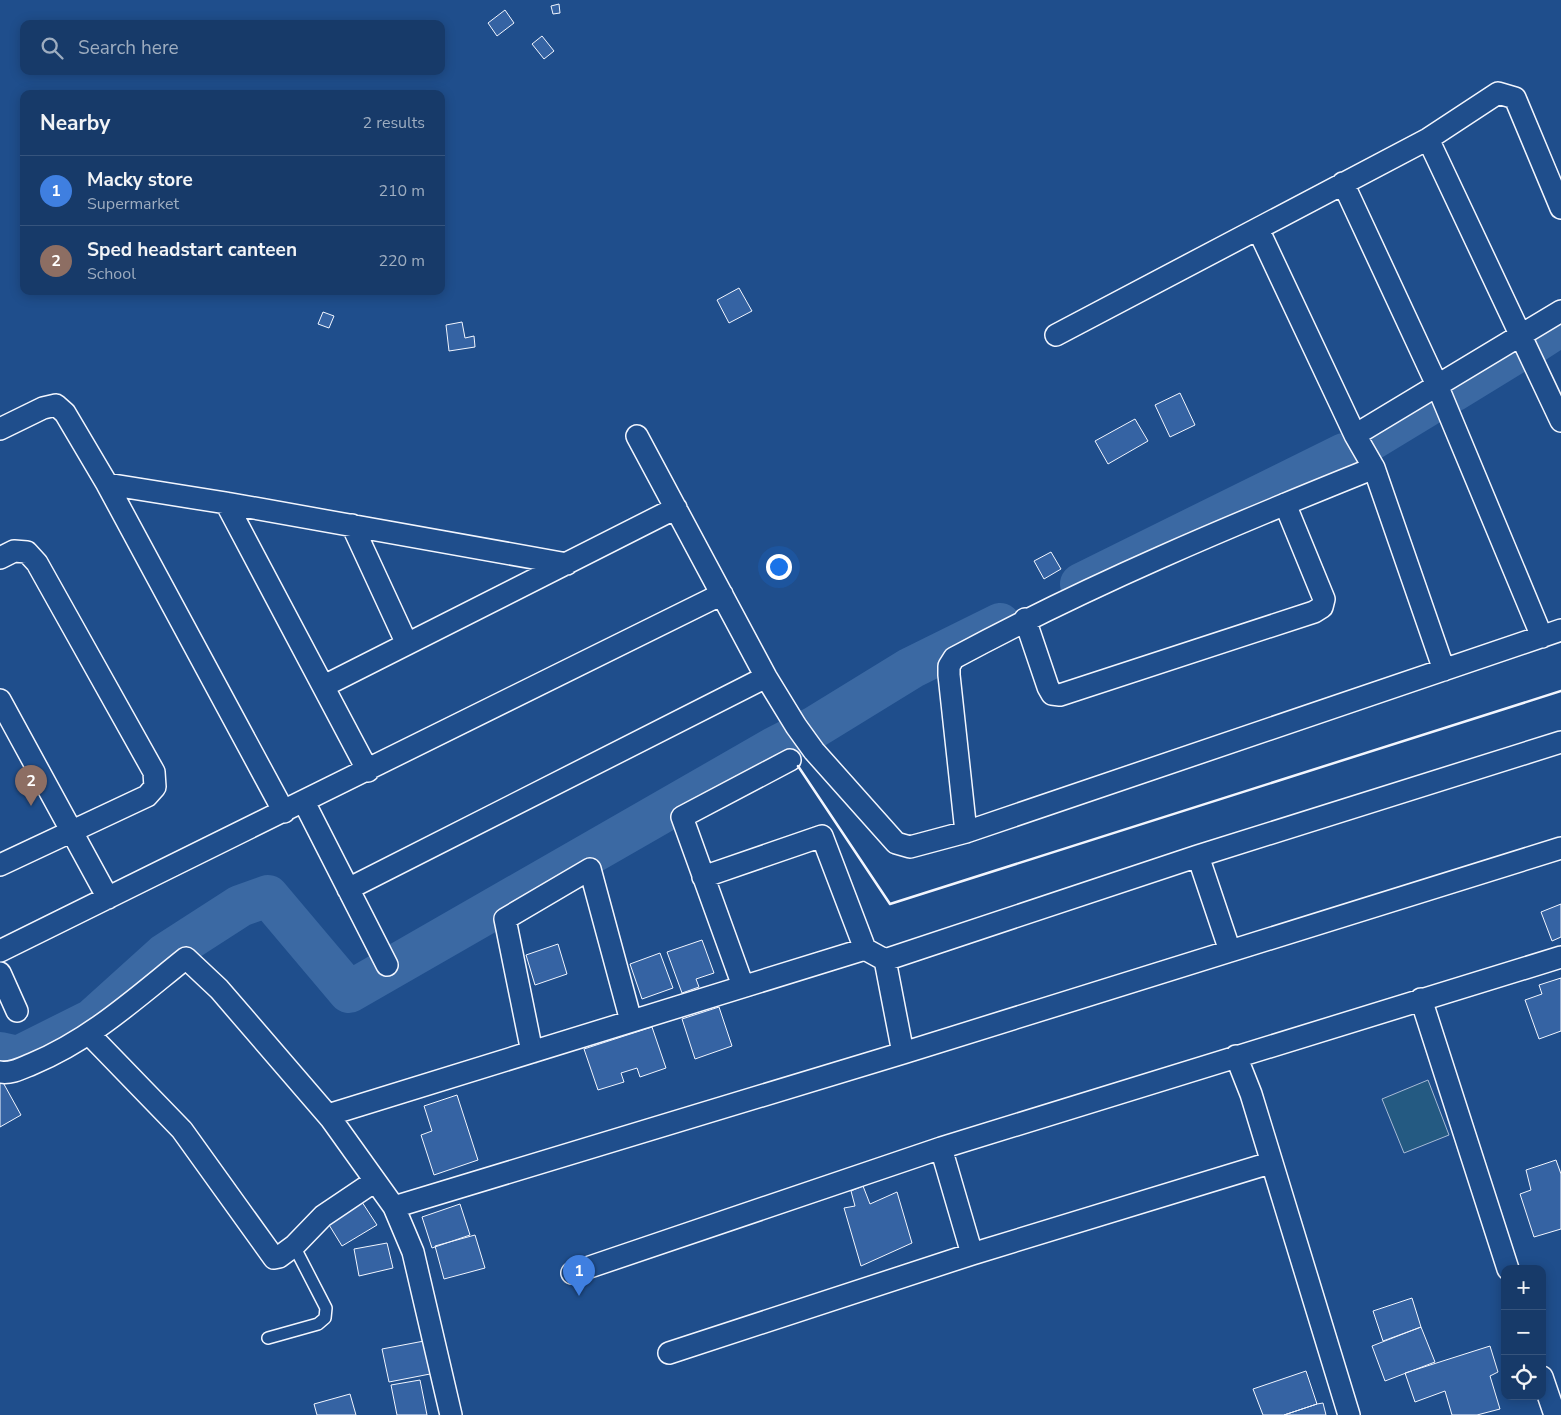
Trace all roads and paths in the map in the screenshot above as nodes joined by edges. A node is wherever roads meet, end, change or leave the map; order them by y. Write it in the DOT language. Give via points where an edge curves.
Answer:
graph roads {
  1 [pos="1428,139"];
  2 [pos="1343,184"];
  3 [pos="1561,208"];
  4 [pos="1258,228"];
  5 [pos="1561,311"];
  6 [pos="1056,335"];
  7 [pos="1519,336"];
  8 [pos="1437,385"];
  9 [pos="1561,421"];
  10 [pos="0,429"];
  11 [pos="1355,435"];
  12 [pos="638,436"];
  13 [pos="1374,468"];
  14 [pos="107,484"];
  15 [pos="226,503"];
  16 [pos="1285,504"];
  17 [pos="676,508"];
  18 [pos="352,525"];
  19 [pos="0,558"];
  20 [pos="567,564"];
  21 [pos="722,594"];
  22 [pos="1026,619"];
  23 [pos="1551,634"];
  24 [pos="407,644"];
  25 [pos="1444,670"];
  26 [pos="766,677"];
  27 [pos="324,686"];
  28 [pos="0,700"];
  29 [pos="1561,742"];
  30 [pos="790,760"];
  31 [pos="368,770"];
  32 [pos="304,802"];
  33 [pos="284,812"];
  34 [pos="71,831"];
  35 [pos="966,832"];
  36 [pos="1561,848"];
  37 [pos="1198,856"];
  38 [pos="0,864"];
  39 [pos="703,877"];
  40 [pos="348,889"];
  41 [pos="108,898"];
  42 [pos="865,949"];
  43 [pos="0,951"];
  44 [pos="1230,951"];
  45 [pos="1561,957"];
  46 [pos="885,960"];
  47 [pos="388,965"];
  48 [pos="0,973"];
  49 [pos="743,986"];
  50 [pos="1421,999"];
  51 [pos="17,1010"];
  52 [pos="631,1021"];
  53 [pos="90,1034"];
  54 [pos="532,1052"];
  55 [pos="903,1053"];
  56 [pos="1236,1056"];
  57 [pos="0,1072"];
  58 [pos="328,1115"];
  59 [pos="942,1148"];
  60 [pos="1270,1163"];
  61 [pos="375,1181"];
  62 [pos="394,1207"];
  63 [pos="294,1246"];
  64 [pos="972,1254"];
  65 [pos="1507,1265"];
  66 [pos="572,1273"];
  67 [pos="268,1338"];
  68 [pos="669,1353"];
  69 [pos="1546,1390"];
  70 [pos="451,1415"];
  71 [pos="1349,1415"];
  72 [pos="1554,1415"];
  1 -- 2 [label="street"];
  1 -- 3 [label="street" via="1498,93 1515,98"];
  1 -- 7 [label="street"];
  2 -- 4 [label="street"];
  2 -- 8 [label="street"];
  4 -- 6 [label="street"];
  4 -- 11 [label="street"];
  5 -- 7 [label="street"];
  7 -- 8 [label="street"];
  7 -- 9 [label="street" via="1538,368"];
  8 -- 11 [label="street"];
  8 -- 23 [label="street"];
  10 -- 14 [label="street" via="56,405 65,413"];
  11 -- 13 [label="street"];
  12 -- 17 [label="street"];
  13 -- 16 [label="street"];
  13 -- 25 [label="street"];
  14 -- 15 [label="street"];
  14 -- 33 [label="street"];
  15 -- 18 [label="street"];
  15 -- 27 [label="street"];
  16 -- 22 [label="street"];
  16 -- 22 [label="street" via="1324,599 1322,607 1314,612 1060,695 1052,694 1048,687"];
  17 -- 20 [label="street"];
  17 -- 21 [label="street"];
  18 -- 20 [label="street"];
  18 -- 24 [label="street"];
  19 -- 34 [label="street" via="14,551 27,552 37,564 154,772 155,786 147,796"];
  20 -- 24 [label="street"];
  21 -- 26 [label="street"];
  21 -- 31 [label="street"];
  22 -- 35 [label="street" via="954,658 950,666"];
  23 -- 25 [label="street"];
  24 -- 27 [label="street"];
  25 -- 35 [label="street"];
  26 -- 35 [label="street" via="809,745 896,843 910,847"];
  26 -- 40 [label="street"];
  27 -- 31 [label="street"];
  28 -- 34 [label="street"];
  29 -- 37 [label="street"];
  30 -- 39 [label="street" via="682,817"];
  31 -- 32 [label="street"];
  32 -- 33 [label="street"];
  32 -- 40 [label="street"];
  33 -- 41 [label="street"];
  34 -- 38 [label="street"];
  34 -- 41 [label="street"];
  36 -- 44 [label="street"];
  37 -- 44 [label="street"];
  37 -- 46 [label="street"];
  39 -- 42 [label="street" via="822,836"];
  39 -- 49 [label="street"];
  40 -- 47 [label="street"];
  41 -- 43 [label="street"];
  42 -- 46 [label="street"];
  42 -- 49 [label="street"];
  44 -- 55 [label="street"];
  45 -- 50 [label="street"];
  46 -- 55 [label="street"];
  48 -- 51 [label="street"];
  49 -- 52 [label="street"];
  50 -- 56 [label="street"];
  50 -- 65 [label="street"];
  52 -- 54 [label="street"];
  52 -- 54 [label="street" via="590,869 505,919"];
  53 -- 57 [label="street" via="8,1074"];
  53 -- 58 [label="street" via="186,958 219,989"];
  53 -- 63 [label="street" via="182,1130 270,1256 279,1257"];
  54 -- 58 [label="street"];
  55 -- 62 [label="street"];
  56 -- 59 [label="street"];
  56 -- 60 [label="street" via="1251,1094"];
  58 -- 61 [label="street"];
  59 -- 64 [label="street"];
  59 -- 66 [label="street"];
  60 -- 64 [label="street"];
  60 -- 71 [label="street"];
  61 -- 62 [label="street"];
  61 -- 63 [label="street" via="323,1216"];
  62 -- 70 [label="street" via="413,1252"];
  63 -- 67 [label="lane" via="326,1308 326,1318 318,1324"];
  64 -- 68 [label="street"];
  69 -- 72 [label="street"];
}
